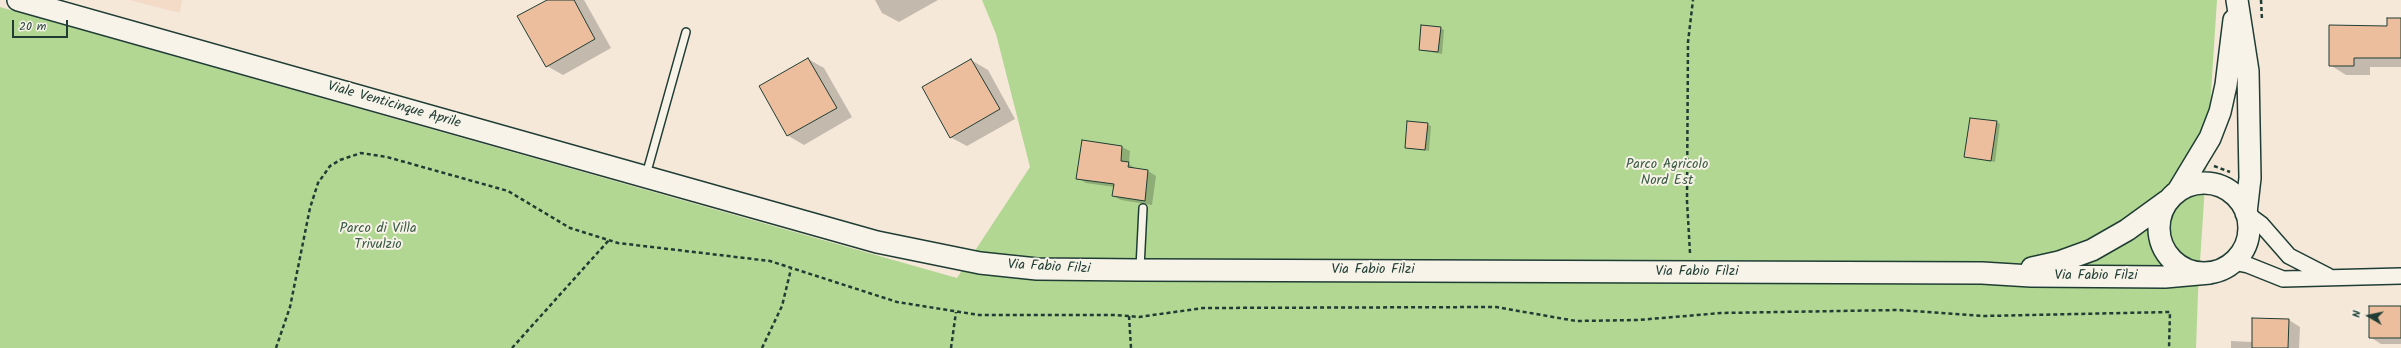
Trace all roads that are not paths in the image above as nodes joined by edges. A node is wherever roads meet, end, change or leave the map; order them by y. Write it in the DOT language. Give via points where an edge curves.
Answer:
graph roads {
  1 [pos="18,0"];
  2 [pos="2236,0"];
  3 [pos="52,4"];
  4 [pos="686,32"];
  5 [pos="646,177"];
  6 [pos="2174,196"];
  7 [pos="1143,208"];
  8 [pos="770,212"];
  9 [pos="2246,213"];
  10 [pos="2233,262"];
  11 [pos="1140,270"];
  12 [pos="1982,273"];
  13 [pos="2210,273"];
  14 [pos="2329,276"];
  15 [pos="2401,276"];
  1 -- 3 [label="street, Viale Venticinque Aprile"];
  2 -- 6 [label="street" via="2226,85 2210,138"];
  2 -- 9 [label="street" via="2248,71 2250,178"];
  3 -- 5 [label="street, Viale Venticinque Aprile"];
  4 -- 5 [label="lane"];
  5 -- 8 [label="street, Viale Venticinque Aprile"];
  6 -- 9 [label="street" via="2197,184 2216,185 2234,195"];
  6 -- 12 [label="street, Via Fabio Filzi" via="2109,241 2076,256 2040,267"];
  6 -- 13 [label="street" via="2162,213 2159,229 2165,251 2184,269"];
  7 -- 11 [label="lane"];
  8 -- 11 [label="street, Via Fabio Filzi" via="896,247 980,263 1037,269"];
  9 -- 10 [label="street" via="2247,239"];
  9 -- 14 [label="street" via="2261,224 2289,256"];
  10 -- 13 [label="street" via="2223,269"];
  10 -- 14 [label="street" via="2248,264 2283,279"];
  11 -- 12 [label="street, Via Fabio Filzi"];
  12 -- 13 [label="street, Via Fabio Filzi" via="2165,277"];
  14 -- 15 [label="street"];
}
